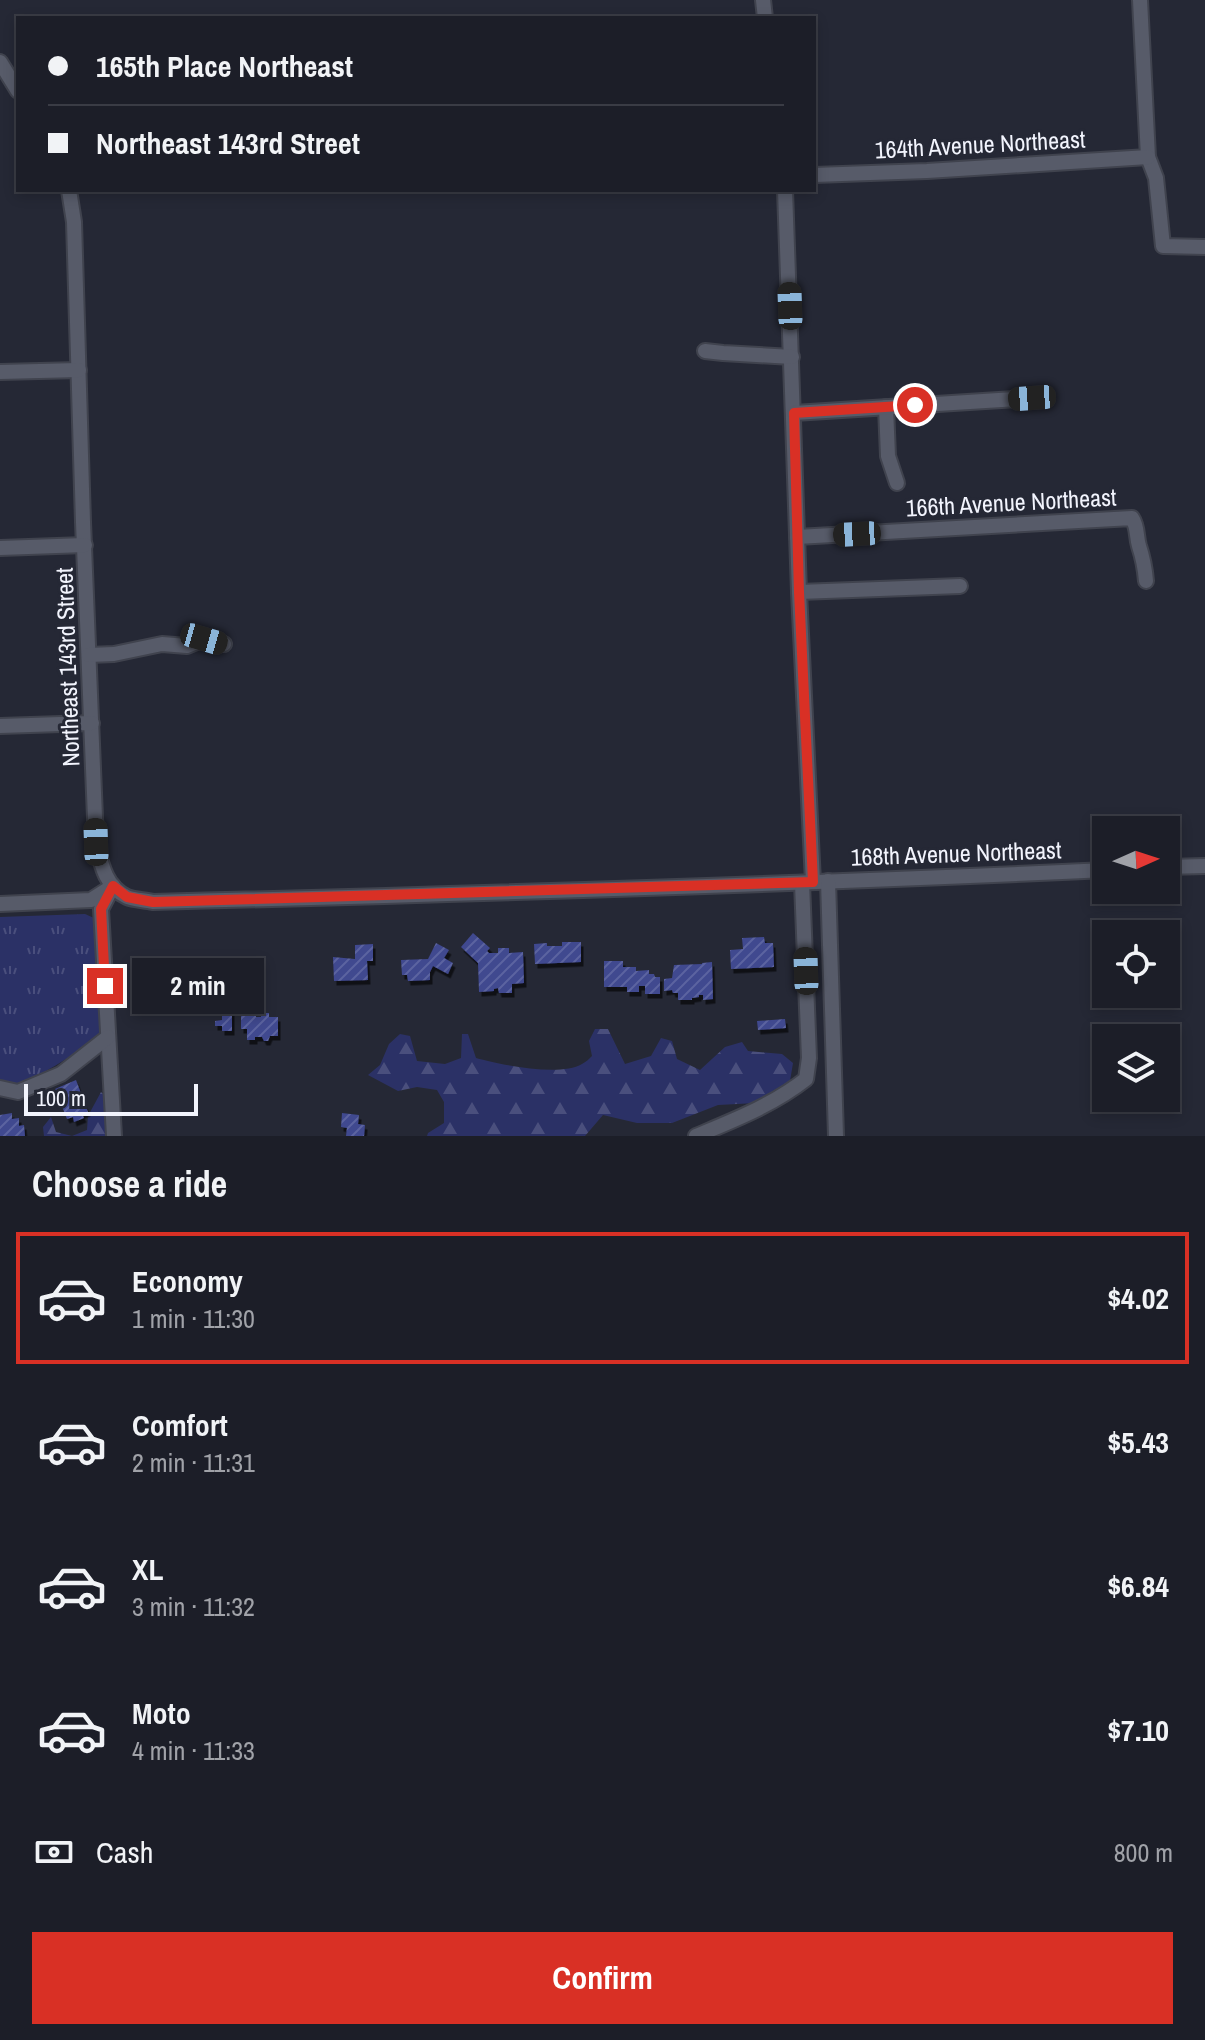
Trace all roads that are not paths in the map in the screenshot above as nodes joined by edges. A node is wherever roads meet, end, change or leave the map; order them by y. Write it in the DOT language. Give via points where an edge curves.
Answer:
graph roads {
  1 [pos="1140,0"];
  2 [pos="0,62"];
  3 [pos="16,88"];
  4 [pos="1148,157"];
  5 [pos="816,175"];
  6 [pos="69,192"];
  7 [pos="785,192"];
  8 [pos="1205,247"];
  9 [pos="705,351"];
  10 [pos="792,357"];
  11 [pos="79,370"];
  12 [pos="0,372"];
  13 [pos="1032,398"];
  14 [pos="886,407"];
  15 [pos="794,413"];
  16 [pos="897,483"];
  17 [pos="797,537"];
  18 [pos="85,545"];
  19 [pos="0,548"];
  20 [pos="1146,581"];
  21 [pos="960,586"];
  22 [pos="799,592"];
  23 [pos="224,644"];
  24 [pos="89,655"];
  25 [pos="92,723"];
  26 [pos="0,726"];
  27 [pos="1205,866"];
  28 [pos="1180,867"];
  29 [pos="1092,871"];
  30 [pos="815,882"];
  31 [pos="113,886"];
  32 [pos="0,904"];
  33 [pos="108,1037"];
  34 [pos="0,1088"];
  35 [pos="114,1136"];
  36 [pos="696,1136"];
  37 [pos="836,1136"];
  1 -- 4 [label="street"];
  2 -- 3 [label="street"];
  4 -- 5 [label="street, 164th Avenue Northeast"];
  4 -- 8 [label="street" via="1156,178 1163,246"];
  6 -- 11 [label="street, Northeast 143rd Street"];
  7 -- 10 [label="street"];
  9 -- 10 [label="street"];
  10 -- 15 [label="street"];
  11 -- 12 [label="street"];
  11 -- 18 [label="street, Northeast 143rd Street"];
  13 -- 14 [label="street"];
  14 -- 15 [label="street"];
  14 -- 16 [label="street" via="888,456"];
  15 -- 17 [label="street"];
  17 -- 20 [label="street, 166th Avenue Northeast" via="1132,518"];
  17 -- 22 [label="street"];
  18 -- 19 [label="street"];
  18 -- 24 [label="street, Northeast 143rd Street"];
  21 -- 22 [label="street"];
  22 -- 30 [label="street"];
  23 -- 24 [label="street" via="204,639 187,646 162,644"];
  24 -- 25 [label="street, Northeast 143rd Street"];
  25 -- 26 [label="street"];
  25 -- 31 [label="street, Northeast 143rd Street" via="96,842 102,871"];
  27 -- 28 [label="street"];
  29 -- 30 [label="street, 168th Avenue Northeast"];
  30 -- 31 [label="street, 168th Avenue Northeast" via="153,902 127,897"];
  30 -- 36 [label="street" via="806,1079 746,1115"];
  30 -- 37 [label="street"];
  31 -- 32 [label="street" via="91,900"];
  31 -- 33 [label="street" via="101,909"];
  33 -- 34 [label="street" via="61,1074 18,1092"];
  33 -- 35 [label="street"];
}
